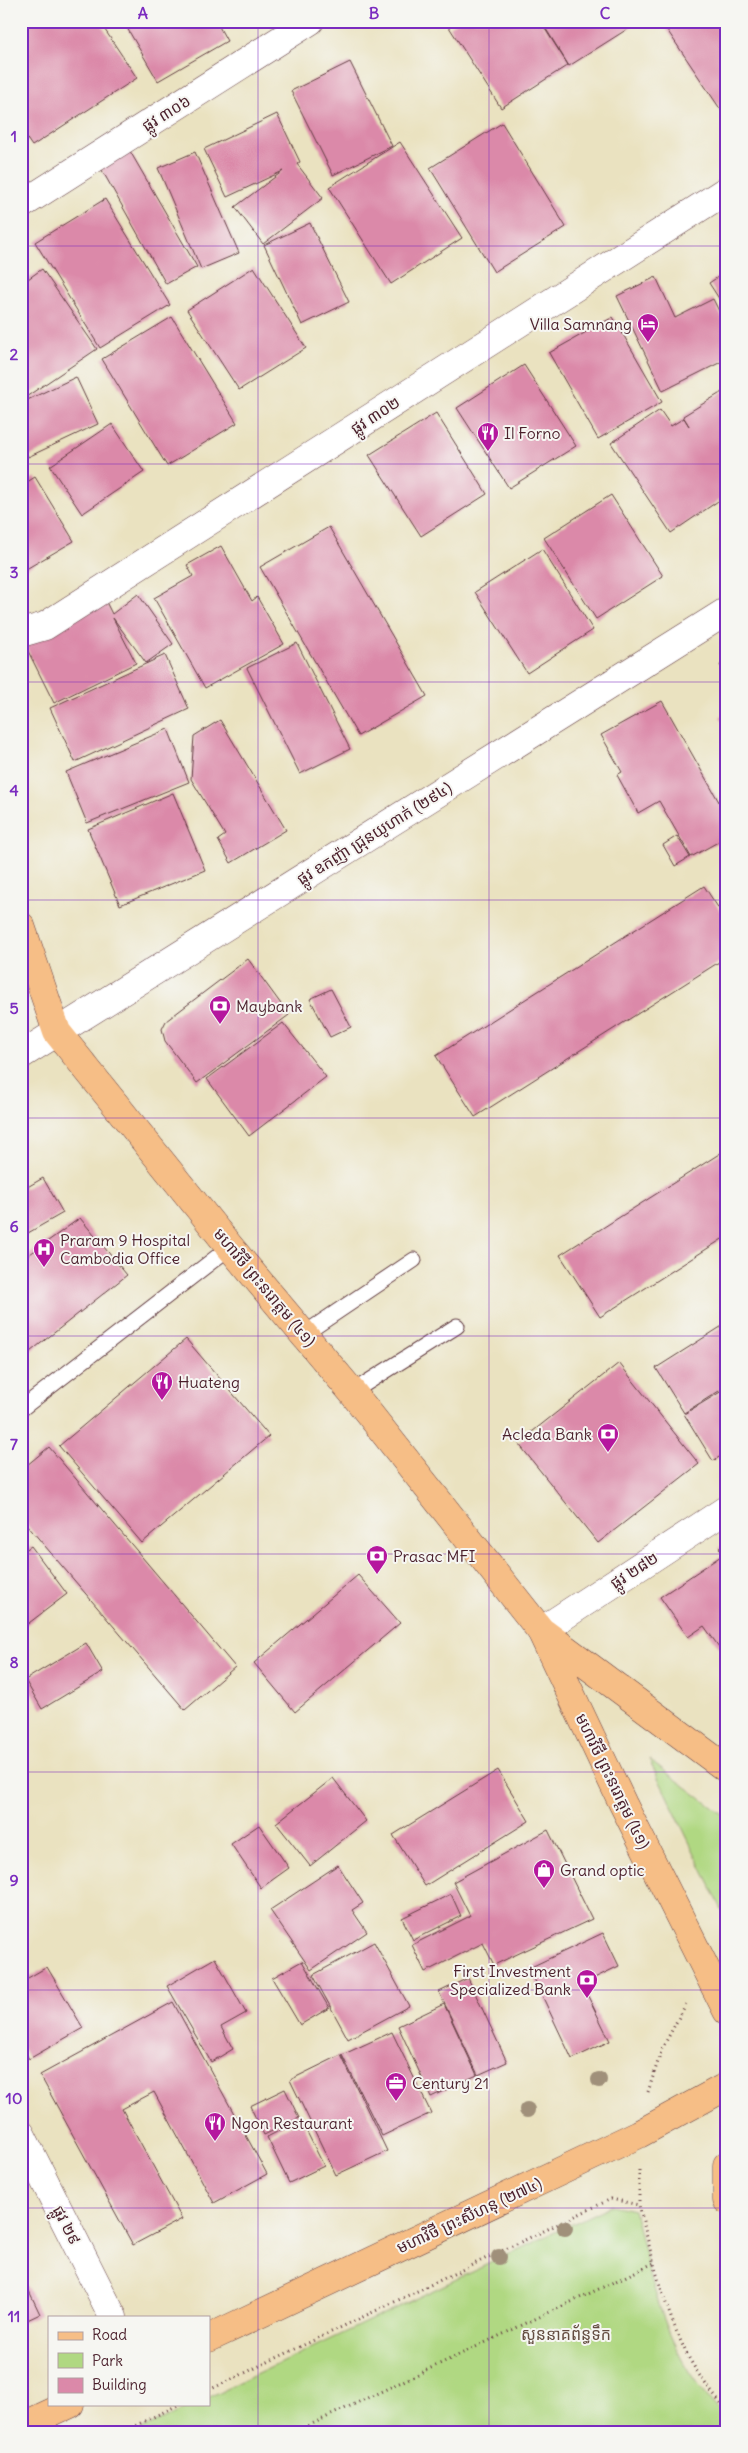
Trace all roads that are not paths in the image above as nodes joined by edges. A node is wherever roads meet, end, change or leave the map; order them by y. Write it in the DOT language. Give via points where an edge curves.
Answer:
graph roads {
  1 [pos="310,21"];
  2 [pos="727,190"];
  3 [pos="21,205"];
  4 [pos="727,611"];
  5 [pos="21,633"];
  6 [pos="21,926"];
  7 [pos="57,1032"];
  8 [pos="21,1055"];
  9 [pos="230,1247"];
  10 [pos="414,1260"];
  11 [pos="457,1326"];
  12 [pos="304,1334"];
  13 [pos="352,1392"];
  14 [pos="21,1409"];
  15 [pos="727,1509"];
  16 [pos="541,1631"];
  17 [pos="727,1769"];
  18 [pos="727,2011"];
  19 [pos="727,2086"];
  20 [pos="21,2134"];
  21 [pos="727,2165"];
  22 [pos="727,2200"];
  23 [pos="112,2316"];
  24 [pos="210,2338"];
  25 [pos="66,2406"];
  26 [pos="21,2427"];
  1 -- 3 [label="street, ផ្លូវ ៣០៦"];
  2 -- 5 [label="street, ផ្លូវ ៣០២" via="44,626"];
  4 -- 7 [label="street, ផ្លូវ ឧកញ៉ា ជ្រុនយូហាក់ (២៩៤)"];
  6 -- 7 [label="main road, មហាវិថី ព្រះនរោត្តម (៤១)"];
  7 -- 8 [label="street, ផ្លូវ ឧកញ៉ា ជ្រុនយូហាក់ (២៩៤)"];
  7 -- 9 [label="main road, មហាវិថី ព្រះនរោត្តម (៤១)"];
  9 -- 12 [label="main road, មហាវិថី ព្រះនរោត្តម (៤១)"];
  9 -- 14 [label="lane"];
  10 -- 12 [label="lane"];
  11 -- 13 [label="lane"];
  12 -- 13 [label="main road, មហាវិថី ព្រះនរោត្តម (៤១)"];
  13 -- 16 [label="main road, មហាវិថី ព្រះនរោត្តម (៤១)"];
  15 -- 16 [label="street, ផ្លូវ ២៨២"];
  16 -- 17 [label="main road, មហាវិថី ព្រះនរោត្តម (៤១)"];
  16 -- 18 [label="main road, មហាវិថី ព្រះនរោត្តម (៤១)"];
  19 -- 24 [label="main road, មហាវិថី ព្រះសីហនុ (២៧៤)" via="639,2134"];
  20 -- 23 [label="street, ផ្លូវ ២៩"];
  21 -- 22 [label="main road"];
  25 -- 26 [label="main road"];
}
